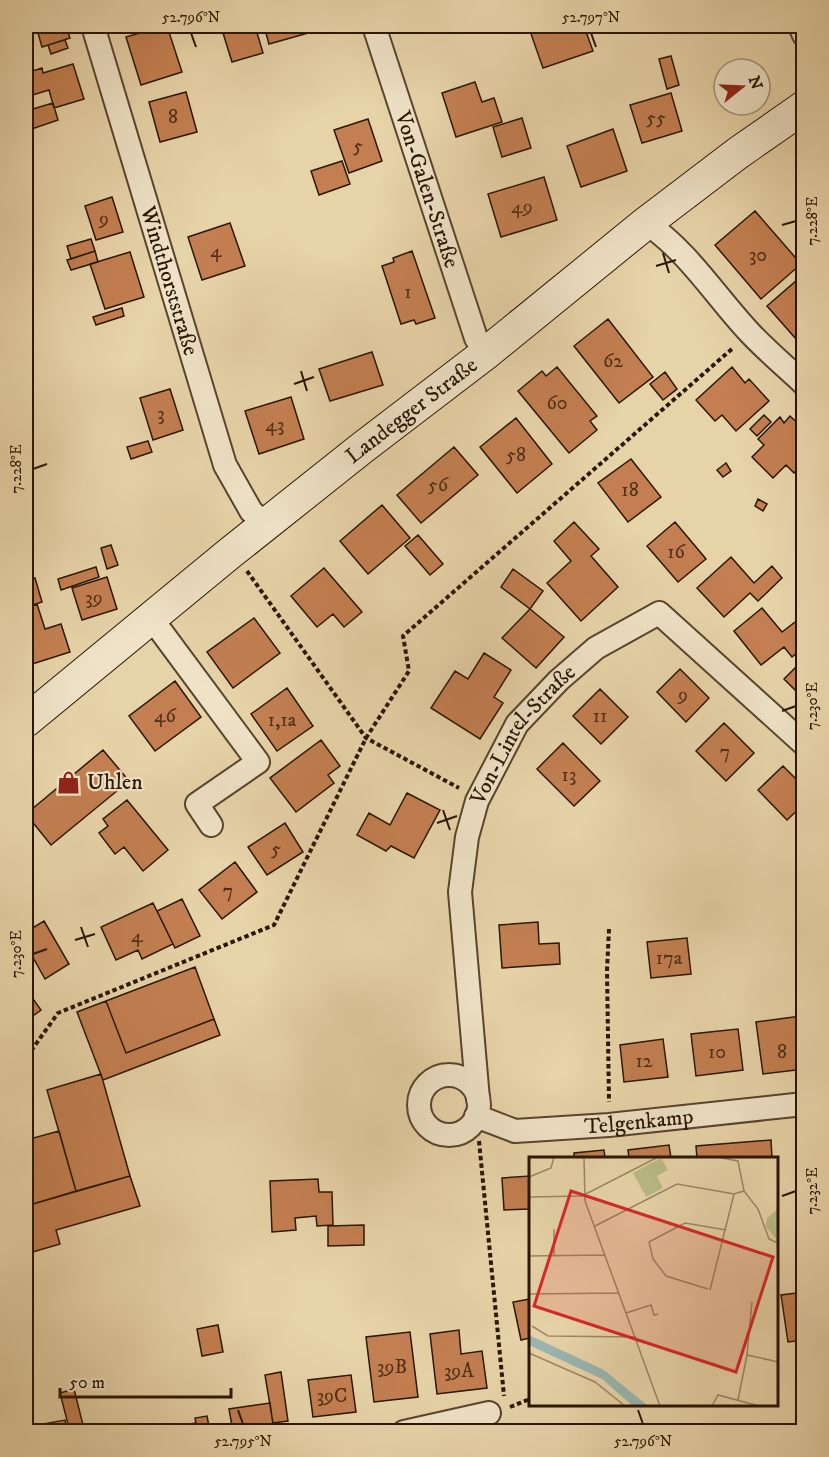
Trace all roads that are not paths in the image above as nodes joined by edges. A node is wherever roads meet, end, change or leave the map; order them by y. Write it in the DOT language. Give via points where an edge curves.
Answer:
graph roads {
  1 [pos="93,26"];
  2 [pos="374,26"];
  3 [pos="800,26"];
  4 [pos="804,35"];
  5 [pos="804,107"];
  6 [pos="646,223"];
  7 [pos="485,354"];
  8 [pos="804,384"];
  9 [pos="265,525"];
  10 [pos="152,619"];
  11 [pos="26,721"];
  12 [pos="804,744"];
  13 [pos="210,825"];
  14 [pos="804,1104"];
  15 [pos="477,1108"];
  16 [pos="496,1405"];
  17 [pos="404,1431"];
  1 -- 9 [label="street, Windthorststraße" via="225,465 251,511"];
  2 -- 7 [label="street, Von-Galen-Straße" via="476,338"];
  3 -- 4 [label="street"];
  5 -- 6 [label="main road, Landegger Straße"];
  6 -- 7 [label="main road, Landegger Straße"];
  6 -- 8 [label="street" via="660,232 750,333"];
  7 -- 9 [label="main road, Landegger Straße"];
  9 -- 10 [label="main road, Landegger Straße"];
  10 -- 11 [label="main road, Landegger Straße"];
  10 -- 13 [label="street" via="258,762 197,804"];
  12 -- 15 [label="street, Von-Lintel-Straße" via="659,613 596,648 517,724 477,801 467,837 460,892"];
  14 -- 15 [label="street, Telgenkamp" via="515,1131"];
  16 -- 17 [label="street"];
}
